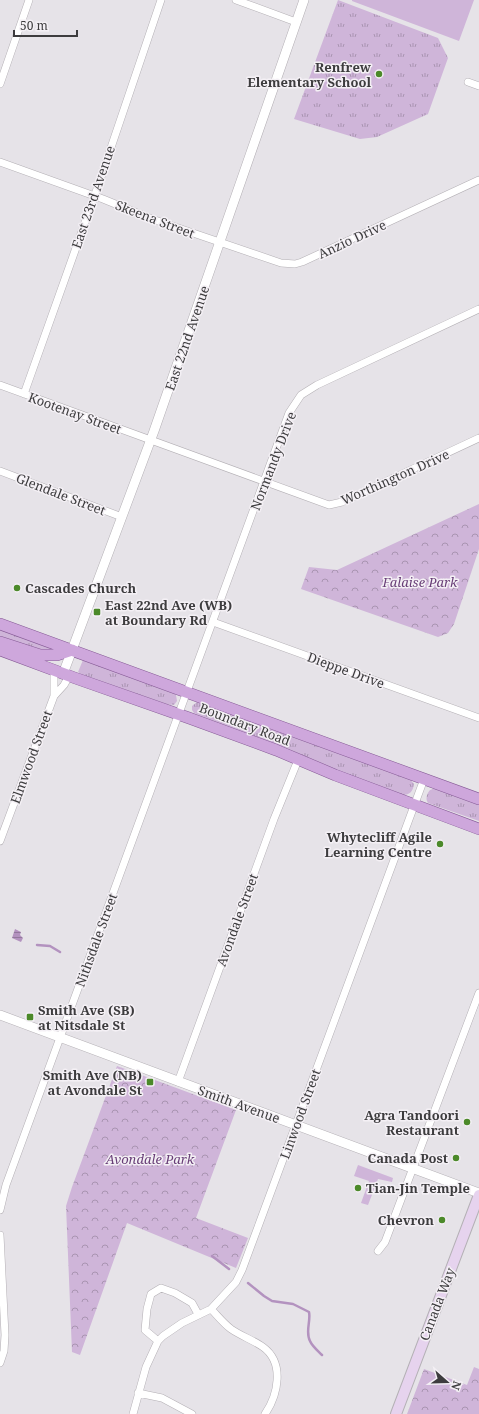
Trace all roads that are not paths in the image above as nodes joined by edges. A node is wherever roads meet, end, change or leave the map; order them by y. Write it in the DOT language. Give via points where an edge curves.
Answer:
graph roads {
  1 [pos="29,0"];
  2 [pos="161,0"];
  3 [pos="236,0"];
  4 [pos="304,0"];
  5 [pos="296,22"];
  6 [pos="468,82"];
  7 [pos="0,84"];
  8 [pos="479,86"];
  9 [pos="0,162"];
  10 [pos="479,180"];
  11 [pos="94,196"];
  12 [pos="220,243"];
  13 [pos="479,309"];
  14 [pos="0,385"];
  15 [pos="24,394"];
  16 [pos="479,438"];
  17 [pos="151,441"];
  18 [pos="0,471"];
  19 [pos="264,482"];
  20 [pos="122,517"];
  21 [pos="213,622"];
  22 [pos="0,624"];
  23 [pos="0,642"];
  24 [pos="0,650"];
  25 [pos="72,650"];
  26 [pos="62,673"];
  27 [pos="187,692"];
  28 [pos="54,696"];
  29 [pos="179,714"];
  30 [pos="479,718"];
  31 [pos="298,760"];
  32 [pos="424,779"];
  33 [pos="479,799"];
  34 [pos="414,806"];
  35 [pos="479,829"];
  36 [pos="0,841"];
  37 [pos="479,993"];
  38 [pos="0,1015"];
  39 [pos="60,1037"];
  40 [pos="178,1082"];
  41 [pos="296,1125"];
  42 [pos="413,1168"];
  43 [pos="479,1194"];
  44 [pos="0,1210"];
  45 [pos="0,1235"];
  46 [pos="378,1251"];
  47 [pos="211,1309"];
  48 [pos="198,1314"];
  49 [pos="158,1341"];
  50 [pos="0,1363"];
  51 [pos="138,1392"];
  52 [pos="133,1414"];
  53 [pos="192,1414"];
  54 [pos="265,1414"];
  55 [pos="396,1414"];
  1 -- 7 [label="street"];
  2 -- 11 [label="street, East 23rd Avenue"];
  3 -- 5 [label="street"];
  4 -- 5 [label="street, East 22nd Avenue"];
  5 -- 12 [label="street, East 22nd Avenue"];
  6 -- 8 [label="street"];
  9 -- 11 [label="street, Skeena Street"];
  10 -- 12 [label="street, Anzio Drive" via="295,264 281,263"];
  11 -- 12 [label="street, Skeena Street"];
  11 -- 15 [label="street, East 23rd Avenue"];
  12 -- 17 [label="street, East 22nd Avenue"];
  13 -- 19 [label="street, Normandy Drive" via="317,385 301,395 289,413"];
  14 -- 15 [label="street, Kootenay Street"];
  15 -- 17 [label="street, Kootenay Street"];
  16 -- 19 [label="street, Worthington Drive" via="342,502 329,505"];
  17 -- 19 [label="street, Worthington Drive"];
  17 -- 20 [label="street, East 22nd Avenue"];
  18 -- 20 [label="street, Glendale Street"];
  19 -- 21 [label="street, Normandy Drive"];
  20 -- 25 [label="street, East 22nd Avenue"];
  21 -- 27 [label="street, Normandy Drive"];
  21 -- 30 [label="street, Dieppe Drive"];
  22 -- 25 [label="main road, Boundary Road"];
  23 -- 25 [label="main road" via="40,655 57,655"];
  24 -- 26 [label="main road, Boundary Road"];
  25 -- 26 [label="street, East 22nd Avenue"];
  25 -- 27 [label="main road, Boundary Road"];
  26 -- 28 [label="street, Elmwood Street"];
  26 -- 28 [label="street, Elmwood Street" via="64,685"];
  26 -- 29 [label="main road, Boundary Road"];
  27 -- 29 [label="street, Nithsdale Street"];
  27 -- 32 [label="main road, Boundary Road"];
  28 -- 36 [label="street, Elmwood Street"];
  29 -- 31 [label="main road, Boundary Road"];
  29 -- 39 [label="street, Nithsdale Street"];
  31 -- 34 [label="main road, Boundary Road"];
  31 -- 40 [label="street, Avondale Street"];
  32 -- 33 [label="main road, Boundary Road"];
  32 -- 34 [label="street, Linwood Street"];
  34 -- 35 [label="main road, Boundary Road"];
  34 -- 41 [label="street, Linwood Street"];
  37 -- 42 [label="street"];
  38 -- 39 [label="street, Smith Avenue"];
  39 -- 40 [label="street, Smith Avenue"];
  39 -- 44 [label="street, Nithsdale Street" via="4,1191"];
  40 -- 41 [label="street, Smith Avenue"];
  41 -- 42 [label="street, Smith Avenue"];
  41 -- 47 [label="street, Linwood Street" via="242,1270 236,1282"];
  42 -- 43 [label="street, Smith Avenue"];
  42 -- 46 [label="street" via="385,1242"];
  43 -- 55 [label="main road, Canada Way"];
  45 -- 50 [label="street" via="5,1335"];
  47 -- 48 [label="street, Linwood Street"];
  47 -- 54 [label="street" via="230,1328 264,1348 276,1365 276,1392"];
  48 -- 49 [label="street, Linwood Street"];
  48 -- 49 [label="street" via="192,1303 174,1293 160,1288 151,1294 145,1330"];
  49 -- 51 [label="street, Linwood Street"];
  51 -- 52 [label="street, Linwood Street"];
  51 -- 53 [label="street" via="162,1398"];
}
